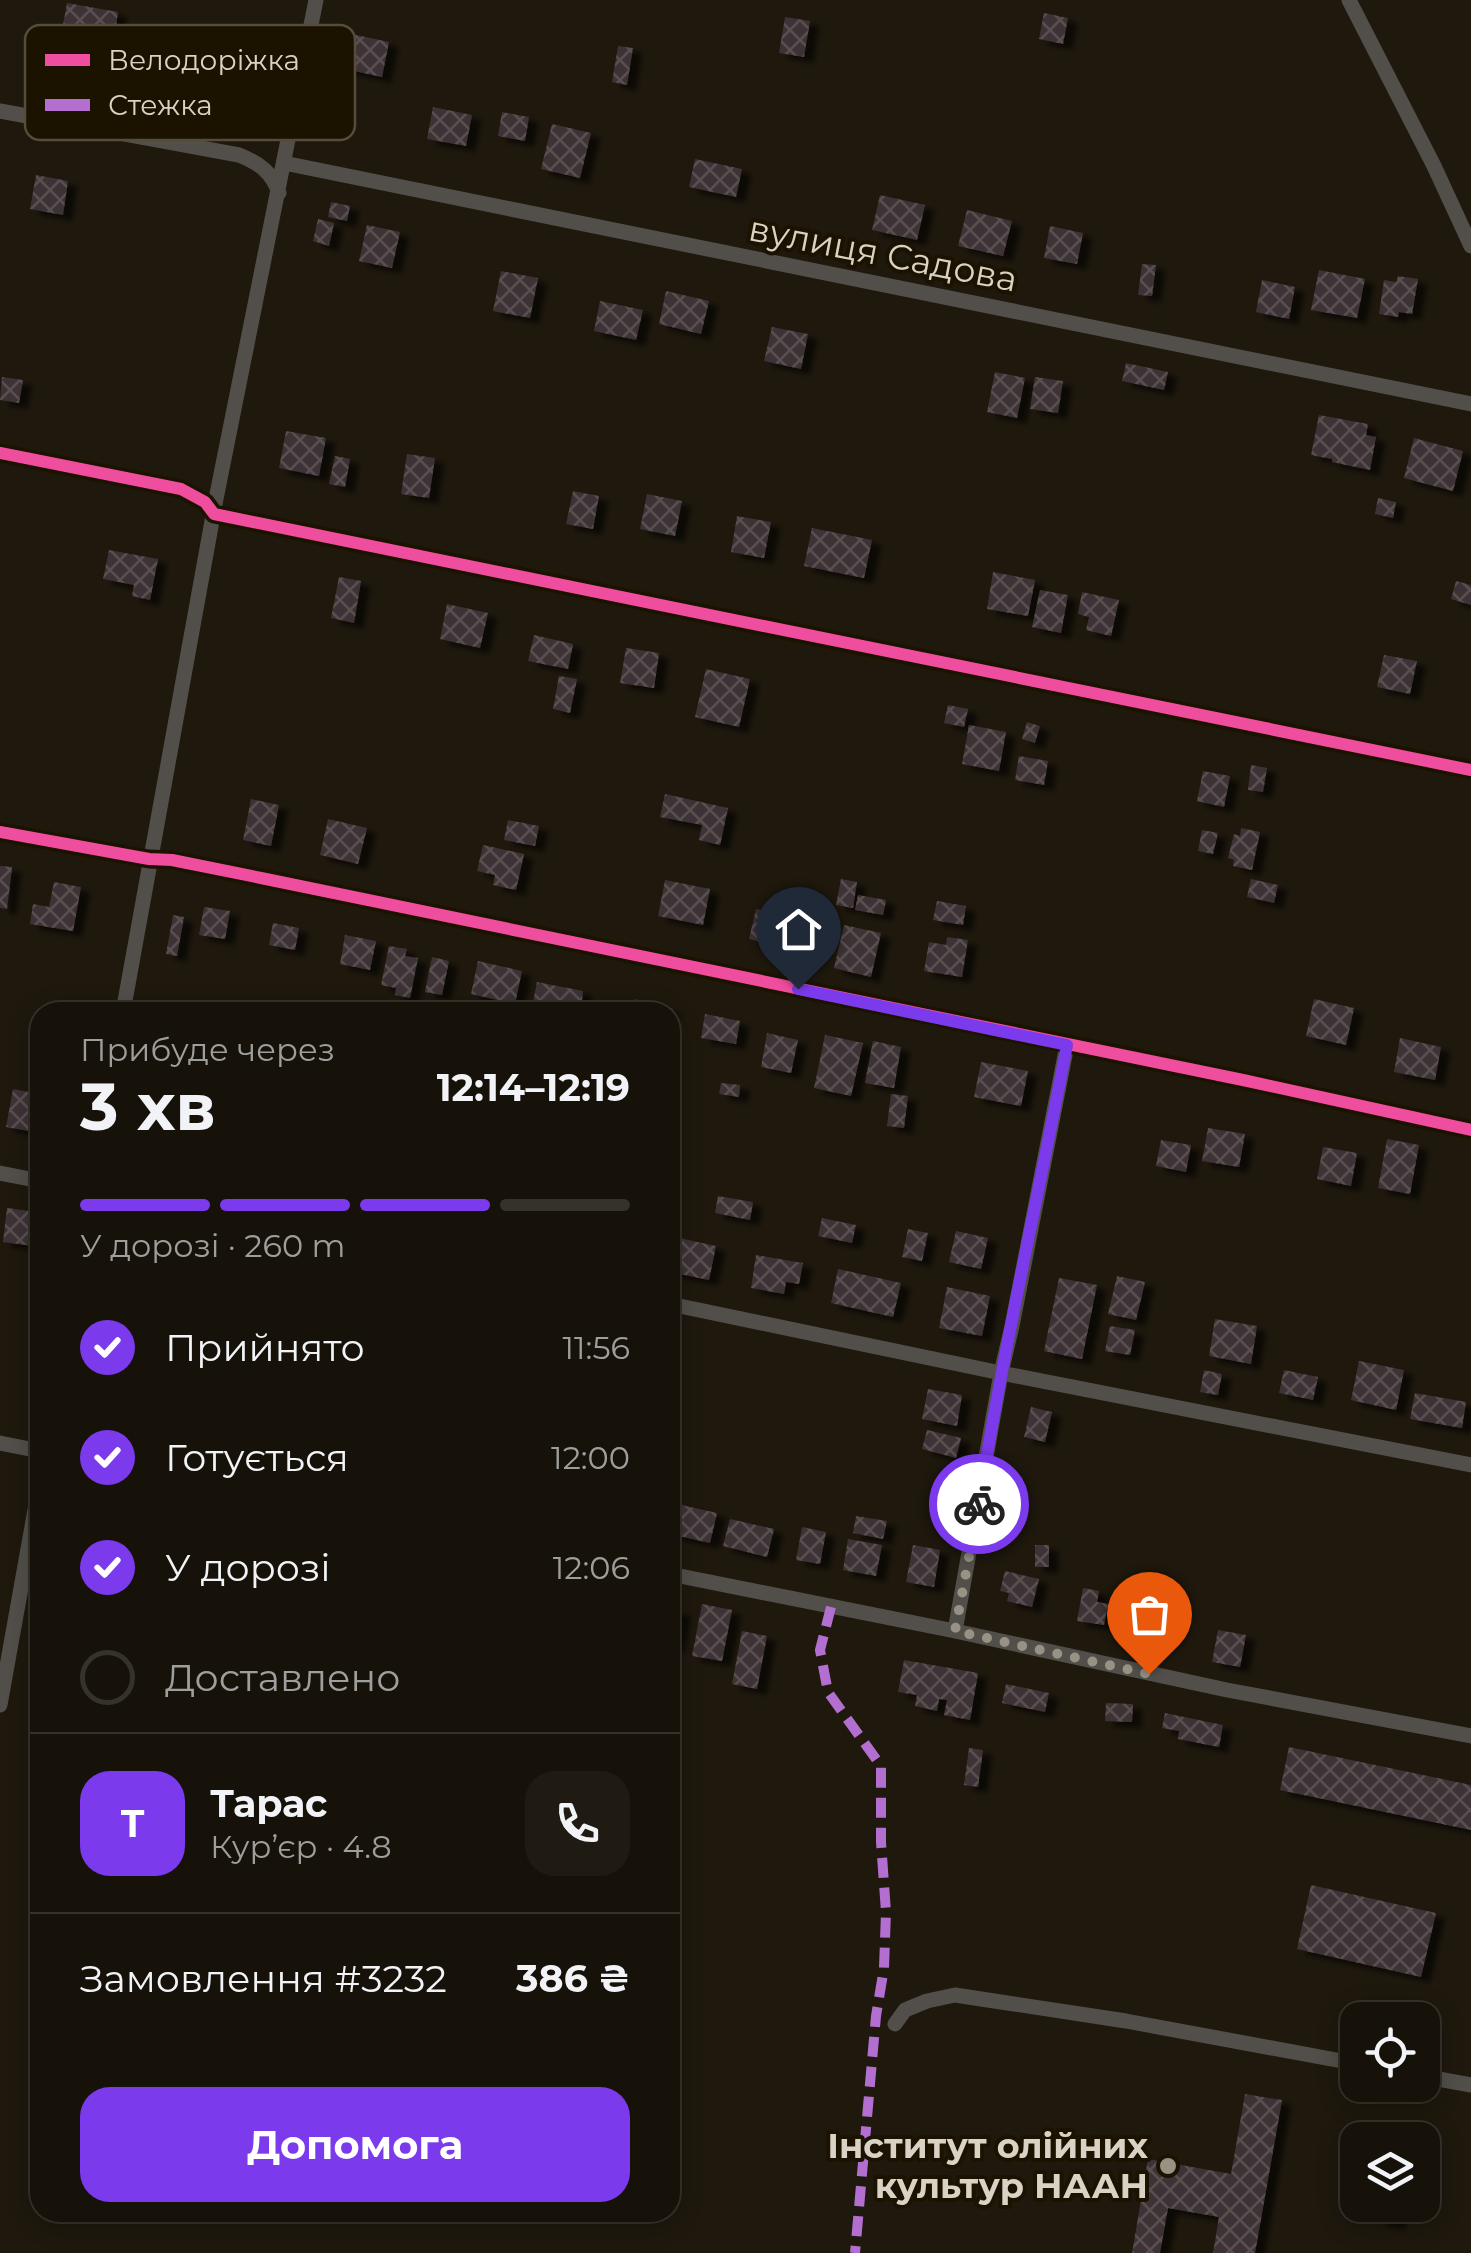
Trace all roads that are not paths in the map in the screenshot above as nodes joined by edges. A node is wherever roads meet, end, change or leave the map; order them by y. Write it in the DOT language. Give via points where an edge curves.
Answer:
graph roads {
  1 [pos="316,0"];
  2 [pos="1349,0"];
  3 [pos="311,25"];
  4 [pos="0,111"];
  5 [pos="25,116"];
  6 [pos="158,140"];
  7 [pos="289,140"];
  8 [pos="284,163"];
  9 [pos="278,193"];
  10 [pos="1471,246"];
  11 [pos="1471,404"];
  12 [pos="0,453"];
  13 [pos="214,514"];
  14 [pos="1471,770"];
  15 [pos="0,832"];
  16 [pos="150,860"];
  17 [pos="125,1002"];
  18 [pos="1067,1045"];
  19 [pos="1471,1130"];
  20 [pos="0,1173"];
  21 [pos="30,1179"];
  22 [pos="680,1306"];
  23 [pos="1000,1373"];
  24 [pos="0,1443"];
  25 [pos="30,1448"];
  26 [pos="1471,1465"];
  27 [pos="30,1538"];
  28 [pos="680,1576"];
  29 [pos="955,1631"];
  30 [pos="0,1705"];
  31 [pos="1471,1736"];
  32 [pos="895,2024"];
  33 [pos="1340,2061"];
  34 [pos="1440,2079"];
  35 [pos="1471,2085"];
  1 -- 3 [label="street"];
  2 -- 10 [label="street"];
  4 -- 5 [label="street"];
  6 -- 9 [label="street" via="251,160 270,174"];
  7 -- 8 [label="street"];
  8 -- 9 [label="street"];
  8 -- 11 [label="street, вулиця Садова"];
  9 -- 13 [label="street"];
  12 -- 13 [label="street" via="181,489"];
  13 -- 14 [label="street"];
  13 -- 16 [label="street"];
  15 -- 16 [label="street"];
  16 -- 17 [label="street"];
  16 -- 18 [label="street"];
  18 -- 19 [label="street"];
  18 -- 23 [label="street"];
  20 -- 21 [label="street"];
  22 -- 23 [label="street"];
  23 -- 26 [label="street"];
  23 -- 29 [label="street"];
  24 -- 25 [label="street"];
  27 -- 30 [label="street"];
  28 -- 29 [label="street"];
  29 -- 31 [label="street"];
  32 -- 33 [label="street" via="905,2010 955,1994"];
  34 -- 35 [label="street"];
}
